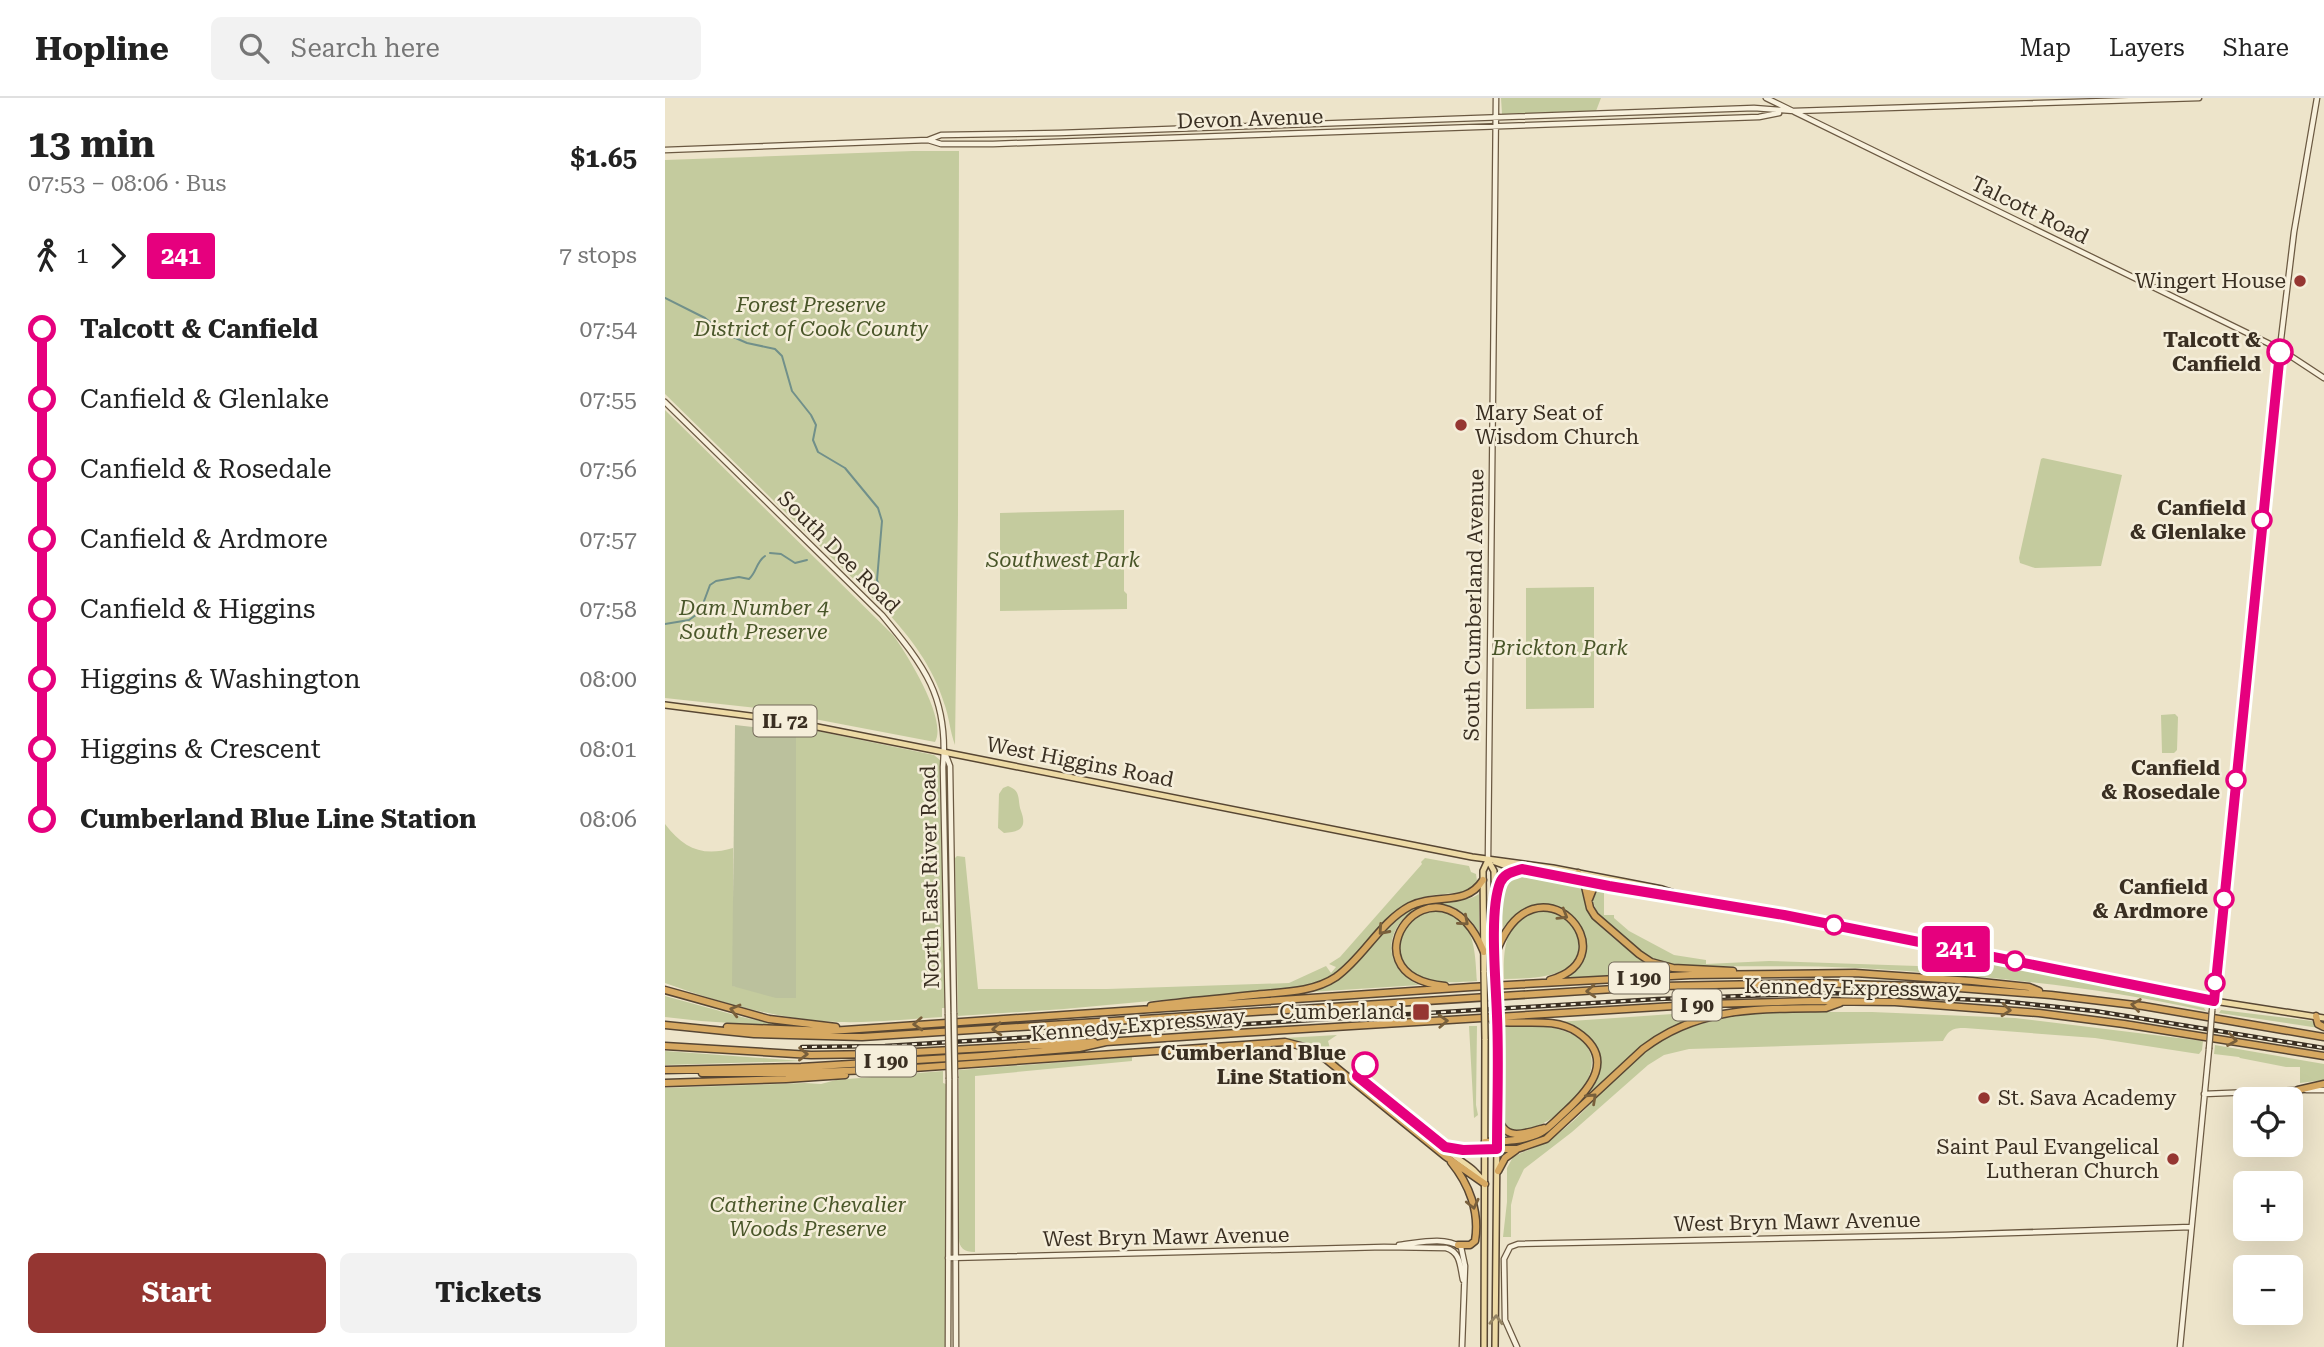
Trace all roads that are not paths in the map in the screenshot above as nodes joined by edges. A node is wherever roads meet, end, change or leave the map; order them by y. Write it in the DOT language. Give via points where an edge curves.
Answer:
graph roads {
  1 [pos="1496,98"];
  2 [pos="1766,98"];
  3 [pos="2199,98"];
  4 [pos="2317,98"];
  5 [pos="1784,111"];
  6 [pos="1794,111"];
  7 [pos="1496,118"];
  8 [pos="1496,127"];
  9 [pos="928,141"];
  10 [pos="665,150"];
  11 [pos="2280,349"];
  12 [pos="2324,378"];
  13 [pos="665,402"];
  14 [pos="665,705"];
  15 [pos="944,751"];
  16 [pos="1488,860"];
  17 [pos="1522,869"];
  18 [pos="1578,873"];
  19 [pos="1483,880"];
  20 [pos="1584,882"];
  21 [pos="1598,884"];
  22 [pos="1692,898"];
  23 [pos="1588,901"];
  24 [pos="1495,905"];
  25 [pos="1484,952"];
  26 [pos="1496,953"];
  27 [pos="1749,973"];
  28 [pos="1529,984"];
  29 [pos="1471,987"];
  30 [pos="665,990"];
  31 [pos="2051,995"];
  32 [pos="1846,1001"];
  33 [pos="2214,1001"];
  34 [pos="1108,1012"];
  35 [pos="2320,1017"];
  36 [pos="1481,1018"];
  37 [pos="665,1025"];
  38 [pos="870,1027"];
  39 [pos="2324,1027"];
  40 [pos="701,1029"];
  41 [pos="2324,1037"];
  42 [pos="1106,1042"];
  43 [pos="665,1043"];
  44 [pos="2324,1056"];
  45 [pos="899,1069"];
  46 [pos="665,1071"];
  47 [pos="952,1078"];
  48 [pos="665,1083"];
  49 [pos="2324,1087"];
  50 [pos="2303,1089"];
  51 [pos="2233,1093"];
  52 [pos="2204,1094"];
  53 [pos="1498,1115"];
  54 [pos="1549,1126"];
  55 [pos="1497,1145"];
  56 [pos="1485,1146"];
  57 [pos="1445,1147"];
  58 [pos="1517,1149"];
  59 [pos="1445,1156"];
  60 [pos="1497,1171"];
  61 [pos="1485,1185"];
  62 [pos="2191,1227"];
  63 [pos="1458,1245"];
  64 [pos="1384,1247"];
  65 [pos="957,1257"];
  66 [pos="948,1258"];
  67 [pos="1463,1280"];
  68 [pos="949,1347"];
  69 [pos="956,1347"];
  70 [pos="1462,1347"];
  71 [pos="1484,1347"];
  72 [pos="1495,1347"];
  73 [pos="1517,1347"];
  74 [pos="2180,1347"];
  1 -- 7 [label="street, South Cumberland Avenue"];
  2 -- 6 [label="street, Talcott Road"];
  3 -- 6 [label="street, Devon Avenue"];
  4 -- 11 [label="street"];
  5 -- 6 [label="street, Devon Avenue"];
  5 -- 7 [label="street, Devon Avenue" via="1754,108"];
  5 -- 8 [label="street, Devon Avenue" via="1759,117"];
  6 -- 11 [label="street, Talcott Road"];
  7 -- 8 [label="street, South Cumberland Avenue"];
  7 -- 9 [label="street, Devon Avenue" via="941,135"];
  8 -- 9 [label="street, Devon Avenue" via="993,144"];
  8 -- 16 [label="street, South Cumberland Avenue"];
  9 -- 10 [label="street, Devon Avenue"];
  11 -- 12 [label="street, Talcott Road"];
  11 -- 33 [label="street"];
  13 -- 15 [label="street, South Dee Road" via="882,615 912,651 936,698"];
  14 -- 15 [label="main road, West Higgins Road / IL 72" via="772,719"];
  15 -- 16 [label="main road, West Higgins Road / IL 72"];
  15 -- 47 [label="street, North East River Road, bridge"];
  16 -- 17 [label="main road, West Higgins Road / IL 72"];
  16 -- 18 [label="main road, West Higgins Road"];
  16 -- 19 [label="main road"];
  16 -- 24 [label="main road" via="1494,871"];
  17 -- 20 [label="main road, West Higgins Road / IL 72"];
  17 -- 24 [label="main road" via="1501,881"];
  18 -- 20 [label="highway"];
  18 -- 22 [label="main road, West Higgins Road"];
  19 -- 25 [label="main road"];
  19 -- 34 [label="highway, one-way" via="1469,895 1429,899 1401,911 1348,967 1314,988"];
  20 -- 21 [label="main road, West Higgins Road / IL 72"];
  20 -- 23 [label="highway"];
  21 -- 22 [label="main road, West Higgins Road / IL 72"];
  21 -- 23 [label="highway"];
  22 -- 33 [label="main road, West Higgins Road / IL 72"];
  23 -- 27 [label="highway" via="1600,921 1651,962 1673,968"];
  24 -- 26 [label="main road"];
  29 -- 25 [label="highway, one-way" via="1428,984 1413,978 1398,960 1398,934 1415,914 1442,908 1470,925"];
  25 -- 56 [label="main road, bridge"];
  26 -- 28 [label="highway, one-way" via="1505,931 1532,908 1569,917 1581,936 1579,960 1564,975"];
  26 -- 53 [label="main road, bridge"];
  27 -- 28 [label="highway, I 190"];
  27 -- 31 [label="highway, I 190" via="1914,977 2029,987"];
  28 -- 29 [label="highway, I 190"];
  29 -- 34 [label="highway, I 190"];
  38 -- 30 [label="highway, I 190, one-way" via="790,1023"];
  31 -- 40 [label="highway, I 90, one-way" via="1946,986 1724,985 862,1037"];
  41 -- 31 [label="highway, I 90, one-way"];
  32 -- 36 [label="highway, Kennedy Expressway / I 90"];
  32 -- 44 [label="highway, Kennedy Expressway / I 90, one-way" via="2079,1018"];
  58 -- 32 [label="highway, one-way" via="1553,1134 1643,1049 1687,1023 1724,1013 1826,1008"];
  33 -- 35 [label="main road, West Higgins Road / IL 72"];
  33 -- 52 [label="street, bridge"];
  34 -- 38 [label="highway, I 190, one-way"];
  35 -- 39 [label="highway" via="2318,1024"];
  42 -- 36 [label="highway, Kennedy Expressway / I 90, one-way"];
  36 -- 54 [label="highway" via="1564,1026 1592,1047 1597,1063 1591,1084"];
  37 -- 40 [label="highway, I 90"];
  38 -- 40 [label="highway"];
  43 -- 42 [label="highway, I 90, one-way" via="811,1055"];
  42 -- 46 [label="highway, Kennedy Expressway / I 190" via="982,1056"];
  45 -- 46 [label="highway"];
  45 -- 48 [label="highway"];
  45 -- 59 [label="highway" via="1285,1042 1322,1056"];
  47 -- 65 [label="street, North East River Road"];
  47 -- 66 [label="street, North East River Road"];
  49 -- 50 [label="highway"];
  51 -- 52 [label="street"];
  52 -- 62 [label="street"];
  53 -- 54 [label="highway" via="1500,1125 1510,1133"];
  53 -- 55 [label="main road"];
  54 -- 55 [label="highway" via="1529,1138"];
  55 -- 56 [label="highway"];
  55 -- 58 [label="highway"];
  55 -- 60 [label="main road"];
  56 -- 61 [label="main road"];
  57 -- 61 [label="main road" via="1477,1171"];
  58 -- 60 [label="highway"];
  59 -- 61 [label="highway"];
  59 -- 63 [label="highway, one-way" via="1463,1178 1474,1205 1475,1241"];
  72 -- 60 [label="main road, one-way"];
  61 -- 71 [label="main road"];
  62 -- 73 [label="street, West Bryn Mawr Avenue" via="1518,1244 1510,1247 1504,1259 1505,1320"];
  62 -- 74 [label="street"];
  63 -- 64 [label="street, West Bryn Mawr Avenue" via="1440,1241"];
  63 -- 67 [label="street, West Bryn Mawr Avenue" via="1464,1252"];
  64 -- 65 [label="street, West Bryn Mawr Avenue"];
  64 -- 67 [label="street, West Bryn Mawr Avenue" via="1450,1249 1458,1256"];
  65 -- 66 [label="street, West Bryn Mawr Avenue"];
  65 -- 69 [label="street, North East River Road"];
  66 -- 68 [label="street, North East River Road"];
  67 -- 70 [label="street, West Bryn Mawr Avenue"];
}
